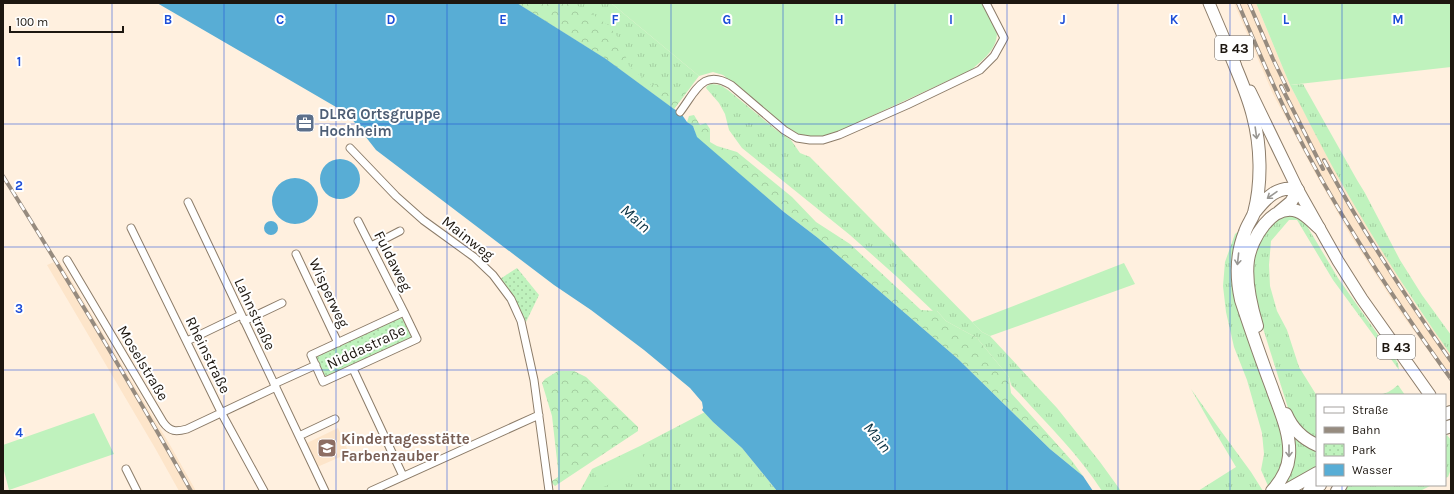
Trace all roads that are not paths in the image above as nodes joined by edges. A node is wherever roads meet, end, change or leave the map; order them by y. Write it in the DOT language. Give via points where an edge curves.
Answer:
graph roads {
  1 [pos="986,3"];
  2 [pos="1209,3"];
  3 [pos="1216,3"];
  4 [pos="1231,56"];
  5 [pos="1251,94"];
  6 [pos="680,112"];
  7 [pos="350,148"];
  8 [pos="1298,190"];
  9 [pos="188,202"];
  10 [pos="1278,213"];
  11 [pos="1254,214"];
  12 [pos="358,221"];
  13 [pos="131,228"];
  14 [pos="1319,228"];
  15 [pos="400,231"];
  16 [pos="371,246"];
  17 [pos="296,254"];
  18 [pos="67,260"];
  19 [pos="282,302"];
  20 [pos="404,312"];
  21 [pos="243,318"];
  22 [pos="187,341"];
  23 [pos="338,343"];
  24 [pos="316,365"];
  25 [pos="353,369"];
  26 [pos="275,386"];
  27 [pos="1429,394"];
  28 [pos="222,414"];
  29 [pos="539,414"];
  30 [pos="335,419"];
  31 [pos="299,436"];
  32 [pos="1316,444"];
  33 [pos="126,469"];
  34 [pos="1316,474"];
  35 [pos="403,476"];
  36 [pos="1318,486"];
  37 [pos="137,491"];
  38 [pos="264,491"];
  39 [pos="325,491"];
  40 [pos="371,491"];
  41 [pos="549,491"];
  42 [pos="1272,491"];
  43 [pos="1285,491"];
  44 [pos="1309,491"];
  1 -- 6 [label="street" via="1004,38 994,56 980,70 839,135 823,140 797,138 722,79 715,78 703,82"];
  2 -- 4 [label="main road, B 43"];
  3 -- 5 [label="main road, B 43"];
  4 -- 5 [label="main road, B 43"];
  4 -- 11 [label="highway, one-way" via="1250,102 1256,133 1258,178"];
  5 -- 8 [label="main road, B 43"];
  7 -- 29 [label="street, Mainweg" via="396,196 426,222 474,256 493,275 511,299 521,321"];
  8 -- 10 [label="highway" via="1291,202"];
  8 -- 11 [label="highway, one-way" via="1290,188 1274,193"];
  8 -- 14 [label="main road, B 43"];
  9 -- 21 [label="street, Lahnstraße"];
  10 -- 14 [label="highway" via="1296,211"];
  10 -- 32 [label="highway" via="1260,230 1250,251 1248,274 1252,304 1261,342 1287,417 1301,435"];
  11 -- 42 [label="highway, one-way" via="1242,241 1238,281 1241,300 1289,442 1286,469"];
  12 -- 16 [label="street, Fuldaweg"];
  13 -- 22 [label="street, Rheinstraße"];
  14 -- 27 [label="main road, B 43" via="1362,299"];
  15 -- 16 [label="street"];
  16 -- 20 [label="street, Fuldaweg"];
  17 -- 23 [label="street, Wisperweg"];
  18 -- 28 [label="street, Moselstraße" via="167,428 179,432"];
  19 -- 21 [label="street"];
  20 -- 23 [label="street, Niddastraße"];
  20 -- 25 [label="street, Niddastraße" via="417,339"];
  21 -- 22 [label="street"];
  21 -- 26 [label="street, Lahnstraße"];
  22 -- 28 [label="street, Rheinstraße"];
  23 -- 24 [label="street, Niddastraße" via="311,355"];
  24 -- 25 [label="street, Niddastraße" via="323,382"];
  24 -- 26 [label="street, Niddastraße"];
  25 -- 35 [label="street"];
  26 -- 28 [label="street, Moselstraße"];
  26 -- 31 [label="street, Lahnstraße"];
  28 -- 38 [label="street, Rheinstraße"];
  29 -- 35 [label="street"];
  29 -- 41 [label="street, Mainweg"];
  30 -- 31 [label="street"];
  31 -- 39 [label="street, Lahnstraße"];
  33 -- 37 [label="street"];
  34 -- 43 [label="highway"];
  35 -- 40 [label="street"];
  36 -- 44 [label="highway"];
}
